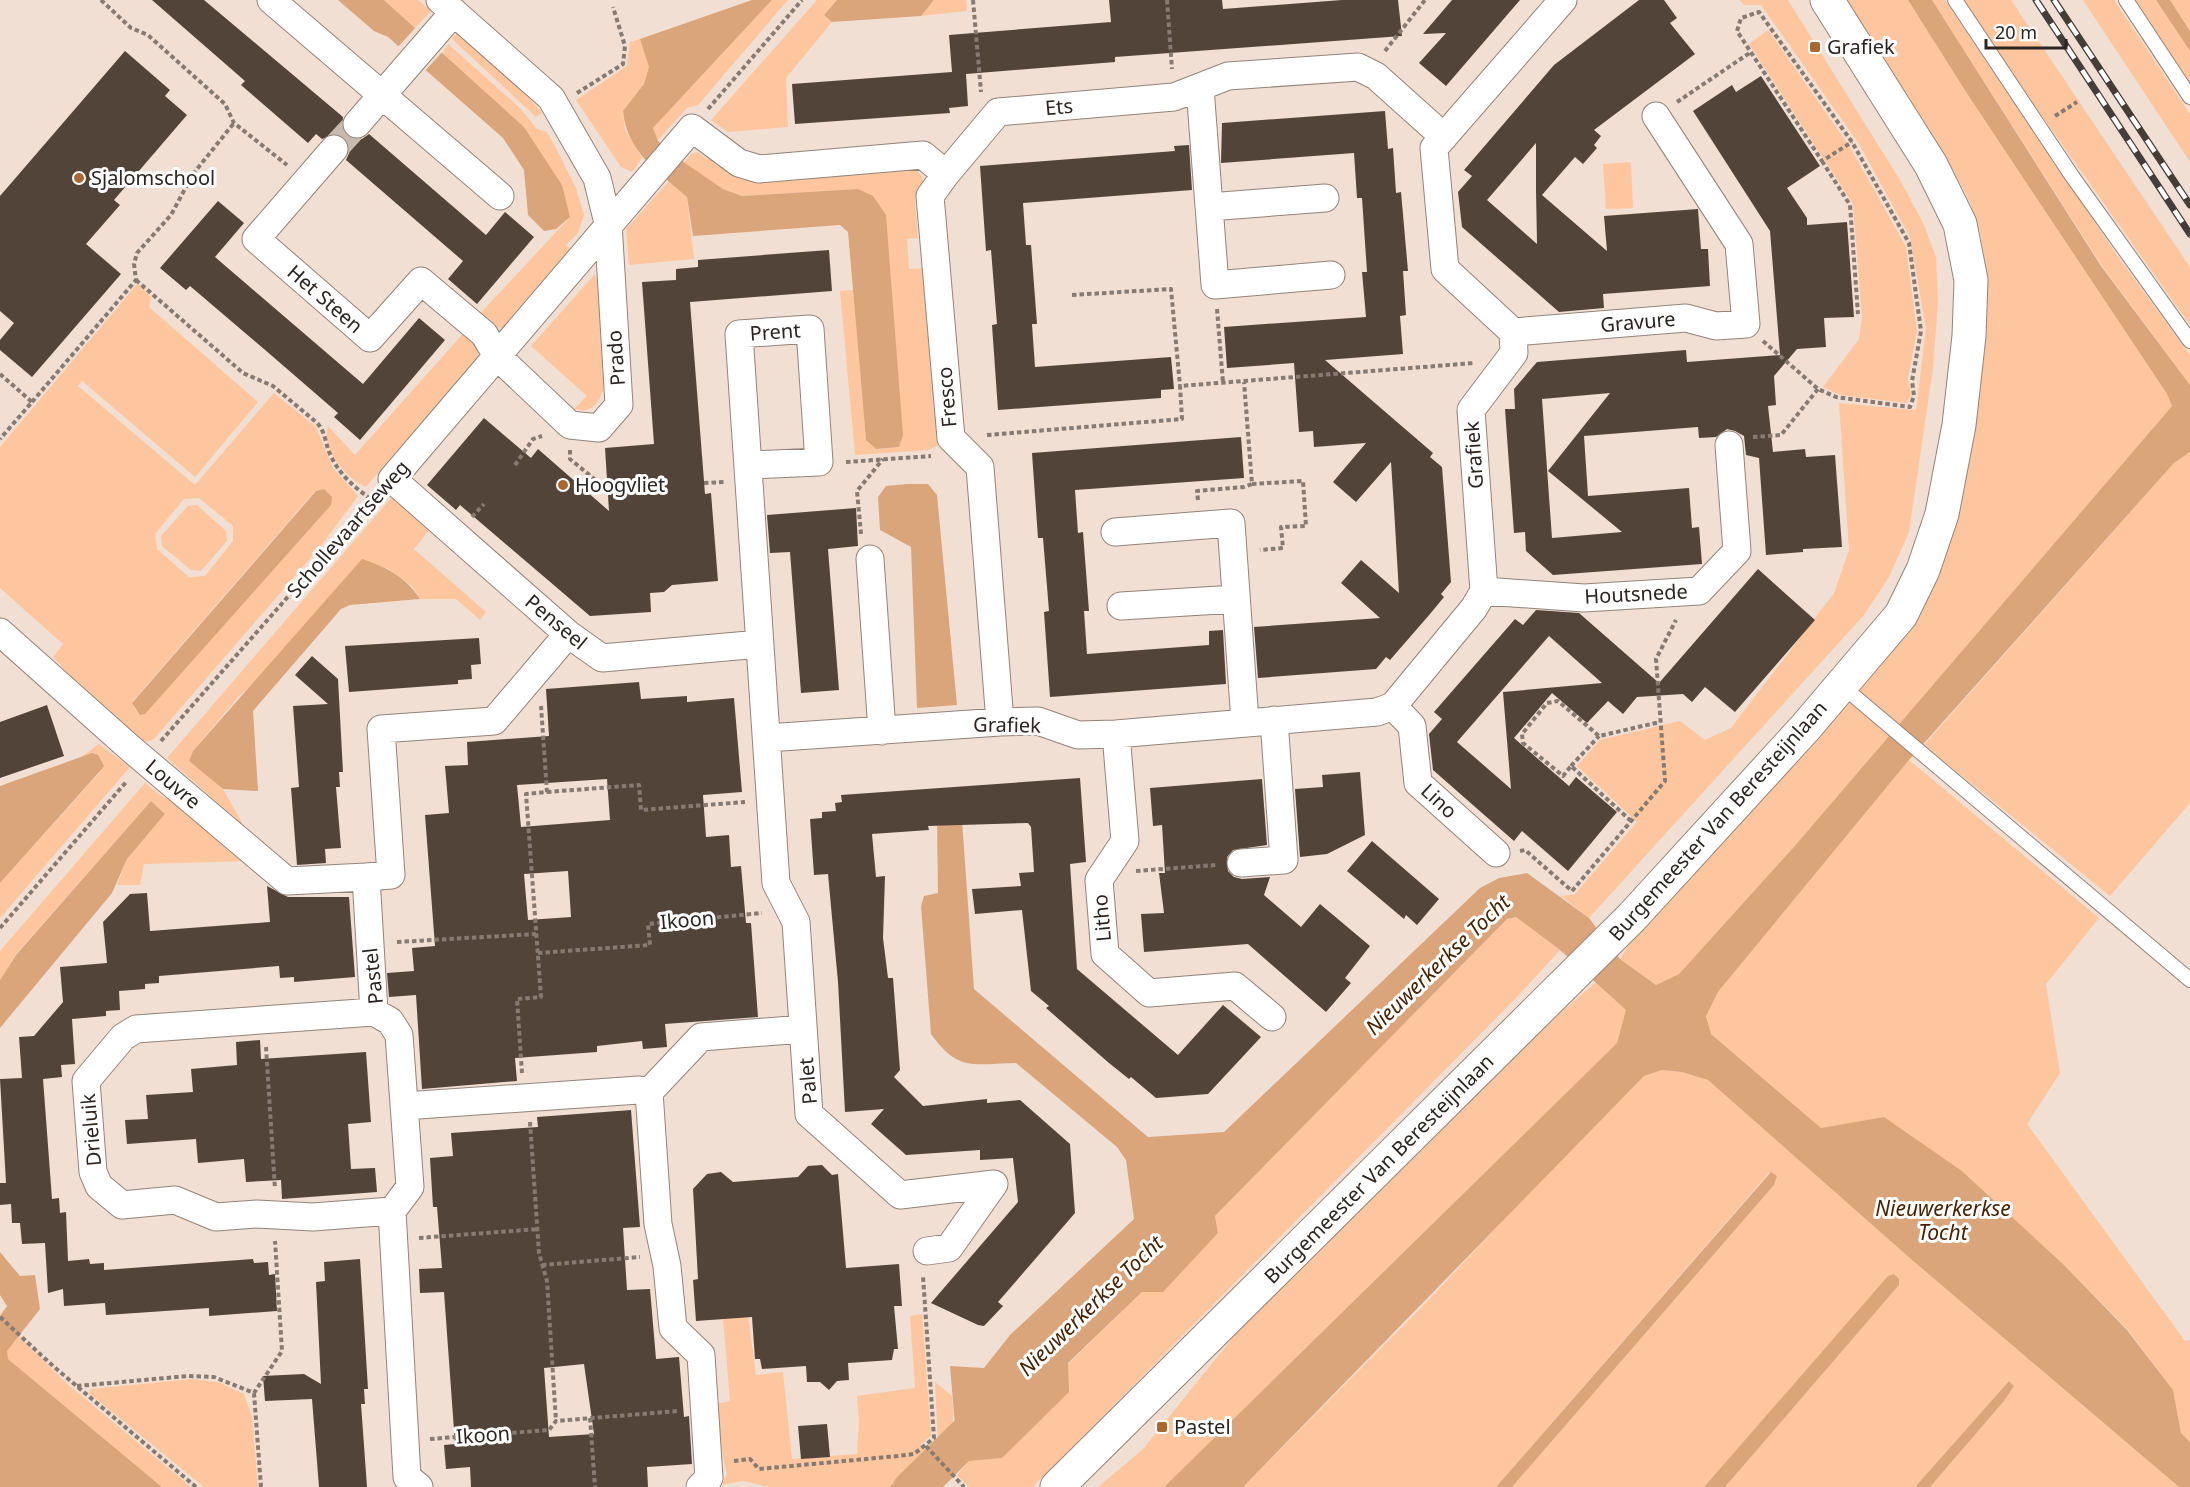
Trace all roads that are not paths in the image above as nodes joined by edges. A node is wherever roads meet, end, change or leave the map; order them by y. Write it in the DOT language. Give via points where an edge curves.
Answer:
graph roads {
  1 [pos="271,0"];
  2 [pos="1563,0"];
  3 [pos="1827,0"];
  4 [pos="1955,0"];
  5 [pos="2126,0"];
  6 [pos="444,14"];
  7 [pos="1200,88"];
  8 [pos="382,96"];
  9 [pos="2190,96"];
  10 [pos="1656,116"];
  11 [pos="357,124"];
  12 [pos="1444,136"];
  13 [pos="334,149"];
  14 [pos="946,174"];
  15 [pos="500,196"];
  16 [pos="1325,198"];
  17 [pos="1209,207"];
  18 [pos="608,223"];
  19 [pos="1331,275"];
  20 [pos="1513,332"];
  21 [pos="2190,341"];
  22 [pos="497,356"];
  23 [pos="1729,445"];
  24 [pos="748,465"];
  25 [pos="392,479"];
  26 [pos="1115,532"];
  27 [pos="870,559"];
  28 [pos="1484,591"];
  29 [pos="1236,599"];
  30 [pos="1121,606"];
  31 [pos="0,632"];
  32 [pos="568,634"];
  33 [pos="760,644"];
  34 [pos="1841,685"];
  35 [pos="1393,706"];
  36 [pos="1274,720"];
  37 [pos="1000,722"];
  38 [pos="1245,722"];
  39 [pos="882,731"];
  40 [pos="1116,734"];
  41 [pos="767,738"];
  42 [pos="1496,853"];
  43 [pos="1241,863"];
  44 [pos="366,877"];
  45 [pos="2190,980"];
  46 [pos="374,1012"];
  47 [pos="1272,1017"];
  48 [pos="804,1029"];
  49 [pos="649,1092"];
  50 [pos="404,1106"];
  51 [pos="392,1211"];
  52 [pos="927,1251"];
  53 [pos="704,1475"];
  54 [pos="419,1487"];
  55 [pos="1057,1487"];
  1 -- 8 [label="street"];
  2 -- 12 [label="street"];
  3 -- 34 [label="main road, Burgemeester Van Beresteijnlaan" via="1931,165 1960,224 1971,280 1959,426 1941,514 1923,570 1901,615"];
  4 -- 21 [label="lane" via="2072,176"];
  5 -- 9 [label="lane"];
  6 -- 8 [label="street"];
  6 -- 18 [label="street" via="551,98 597,178"];
  7 -- 12 [label="street, Ets" via="1228,76 1358,67 1368,71"];
  7 -- 14 [label="street, Ets" via="1174,97 998,112"];
  7 -- 17 [label="street"];
  8 -- 11 [label="street"];
  8 -- 15 [label="street"];
  10 -- 20 [label="street, Gravure" via="1739,244 1746,324 1716,326 1686,318"];
  12 -- 20 [label="street" via="1434,148 1445,269"];
  13 -- 22 [label="street, Het Steen" via="256,239 370,338 421,281 484,334"];
  14 -- 18 [label="street, Schollevaartseweg" via="923,155 759,169 684,137"];
  14 -- 37 [label="street, Fresco" via="930,196 951,438 980,467"];
  16 -- 17 [label="street"];
  17 -- 19 [label="street" via="1215,285"];
  18 -- 22 [label="street, Schollevaartseweg"];
  18 -- 22 [label="street, Prado" via="620,405 599,428 570,425"];
  20 -- 28 [label="street, Grafiek" via="1514,353 1471,410"];
  22 -- 25 [label="street, Schollevaartseweg"];
  23 -- 28 [label="street, Houtsnede" via="1737,551 1699,591 1584,598"];
  24 -- 24 [label="street, Prent" via="819,462 810,329 739,334"];
  24 -- 33 [label="street, Prent"];
  25 -- 32 [label="street, Penseel"];
  26 -- 29 [label="street" via="1231,523"];
  27 -- 39 [label="street"];
  28 -- 35 [label="street"];
  29 -- 30 [label="street"];
  29 -- 38 [label="street"];
  31 -- 44 [label="street, Louvre" via="287,881"];
  32 -- 33 [label="street, Penseel" via="602,658"];
  32 -- 44 [label="street" via="494,721 381,729 391,875"];
  33 -- 41 [label="street, Prent"];
  34 -- 45 [label="lane"];
  34 -- 55 [label="main road, Burgemeester Van Beresteijnlaan" via="1632,917"];
  35 -- 36 [label="street, Grafiek" via="1377,712"];
  35 -- 42 [label="street, Lino" via="1412,726 1418,783"];
  36 -- 38 [label="street, Grafiek"];
  36 -- 43 [label="street" via="1284,860"];
  37 -- 39 [label="street, Grafiek"];
  37 -- 40 [label="street, Grafiek" via="1038,721 1078,735"];
  38 -- 40 [label="street, Grafiek"];
  39 -- 41 [label="street, Grafiek"];
  40 -- 47 [label="street, Litho" via="1125,840 1099,880 1105,954 1149,993 1235,986"];
  41 -- 48 [label="street, Palet" via="776,883 796,922"];
  44 -- 46 [label="street, Pastel"];
  46 -- 50 [label="street, Pastel" via="390,1021 399,1035"];
  46 -- 51 [label="street, Drieluik" via="136,1029 123,1037 86,1081 93,1172 99,1186 122,1205 175,1200 216,1217"];
  48 -- 49 [label="street" via="701,1036"];
  48 -- 52 [label="street, Palet" via="809,1114 900,1195 994,1184 949,1248"];
  49 -- 50 [label="street"];
  49 -- 53 [label="street" via="658,1224 674,1328 700,1355"];
  50 -- 51 [label="street, Pastel" via="410,1187"];
  51 -- 54 [label="street" via="407,1477"];
}
